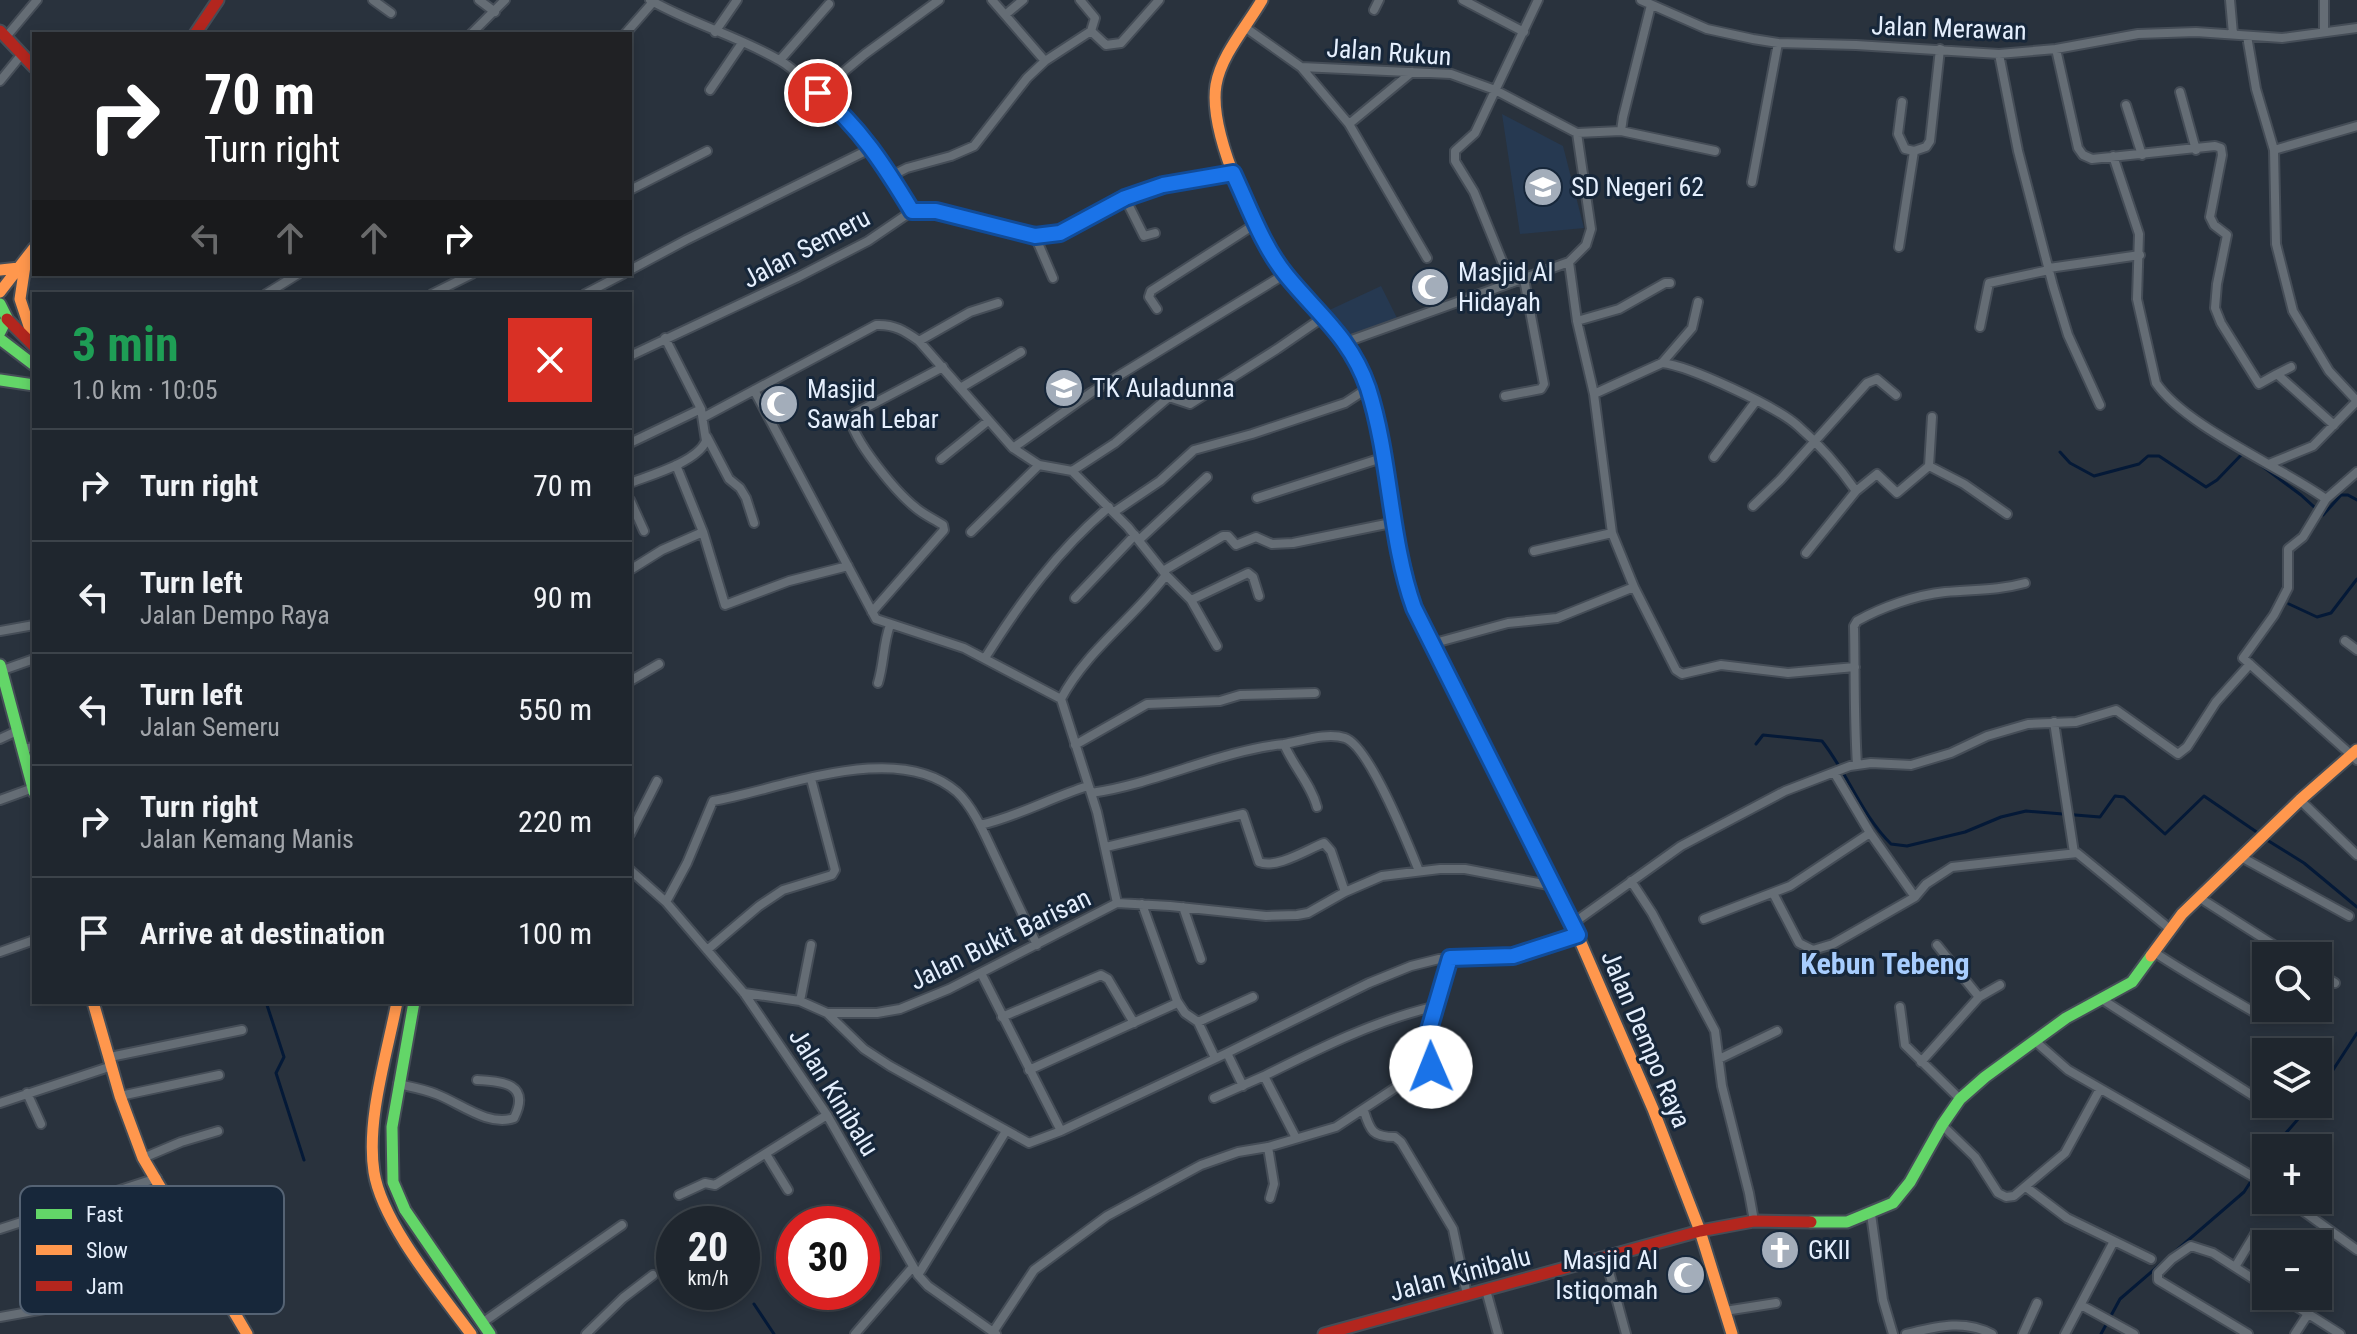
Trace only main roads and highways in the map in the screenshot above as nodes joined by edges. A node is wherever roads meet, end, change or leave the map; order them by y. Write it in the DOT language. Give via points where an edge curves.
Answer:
graph roads {
  1 [pos="218,0"];
  2 [pos="1262,0"];
  3 [pos="196,32"];
  4 [pos="3,34"];
  5 [pos="32,65"];
  6 [pos="32,251"];
  7 [pos="23,263"];
  8 [pos="0,270"];
  9 [pos="0,292"];
  10 [pos="0,304"];
  11 [pos="7,319"];
  12 [pos="0,332"];
  13 [pos="32,338"];
  14 [pos="0,339"];
  15 [pos="32,341"];
  16 [pos="32,363"];
  17 [pos="0,380"];
  18 [pos="32,385"];
  19 [pos="0,669"];
  20 [pos="28,748"];
  21 [pos="2355,755"];
  22 [pos="32,776"];
  23 [pos="94,1004"];
  24 [pos="397,1004"];
  25 [pos="414,1004"];
  26 [pos="162,1186"];
  27 [pos="1700,1231"];
  28 [pos="236,1314"];
  29 [pos="247,1334"];
  30 [pos="471,1334"];
  31 [pos="490,1334"];
  32 [pos="1324,1334"];
  33 [pos="1732,1334"];
  1 -- 3 [label="main road"];
  2 -- 27 [label="main road, Jalan Dempo Raya" via="1219,78 1214,100 1233,173 1285,274 1346,342 1368,388 1385,457 1404,581 1575,929"];
  4 -- 5 [label="main road"];
  6 -- 7 [label="main road"];
  7 -- 8 [label="main road"];
  7 -- 9 [label="main road"];
  7 -- 13 [label="main road" via="20,299"];
  10 -- 11 [label="main road"];
  11 -- 12 [label="main road"];
  11 -- 15 [label="main road"];
  14 -- 16 [label="main road"];
  17 -- 18 [label="main road"];
  19 -- 20 [label="main road" via="17,731"];
  20 -- 22 [label="main road"];
  21 -- 27 [label="main road, Jalan Kinibalu" via="2300,800 2200,898 2132,982 2066,1018 1960,1099 1901,1197 1856,1220 1754,1221"];
  23 -- 26 [label="main road" via="143,1158"];
  24 -- 30 [label="main road" via="374,1143 374,1174 393,1217"];
  25 -- 31 [label="main road" via="390,1142 393,1182 405,1210"];
  27 -- 32 [label="main road, Jalan Kinibalu"];
  27 -- 33 [label="main road, Jalan Dempo Raya"];
  28 -- 29 [label="main road"];
}
